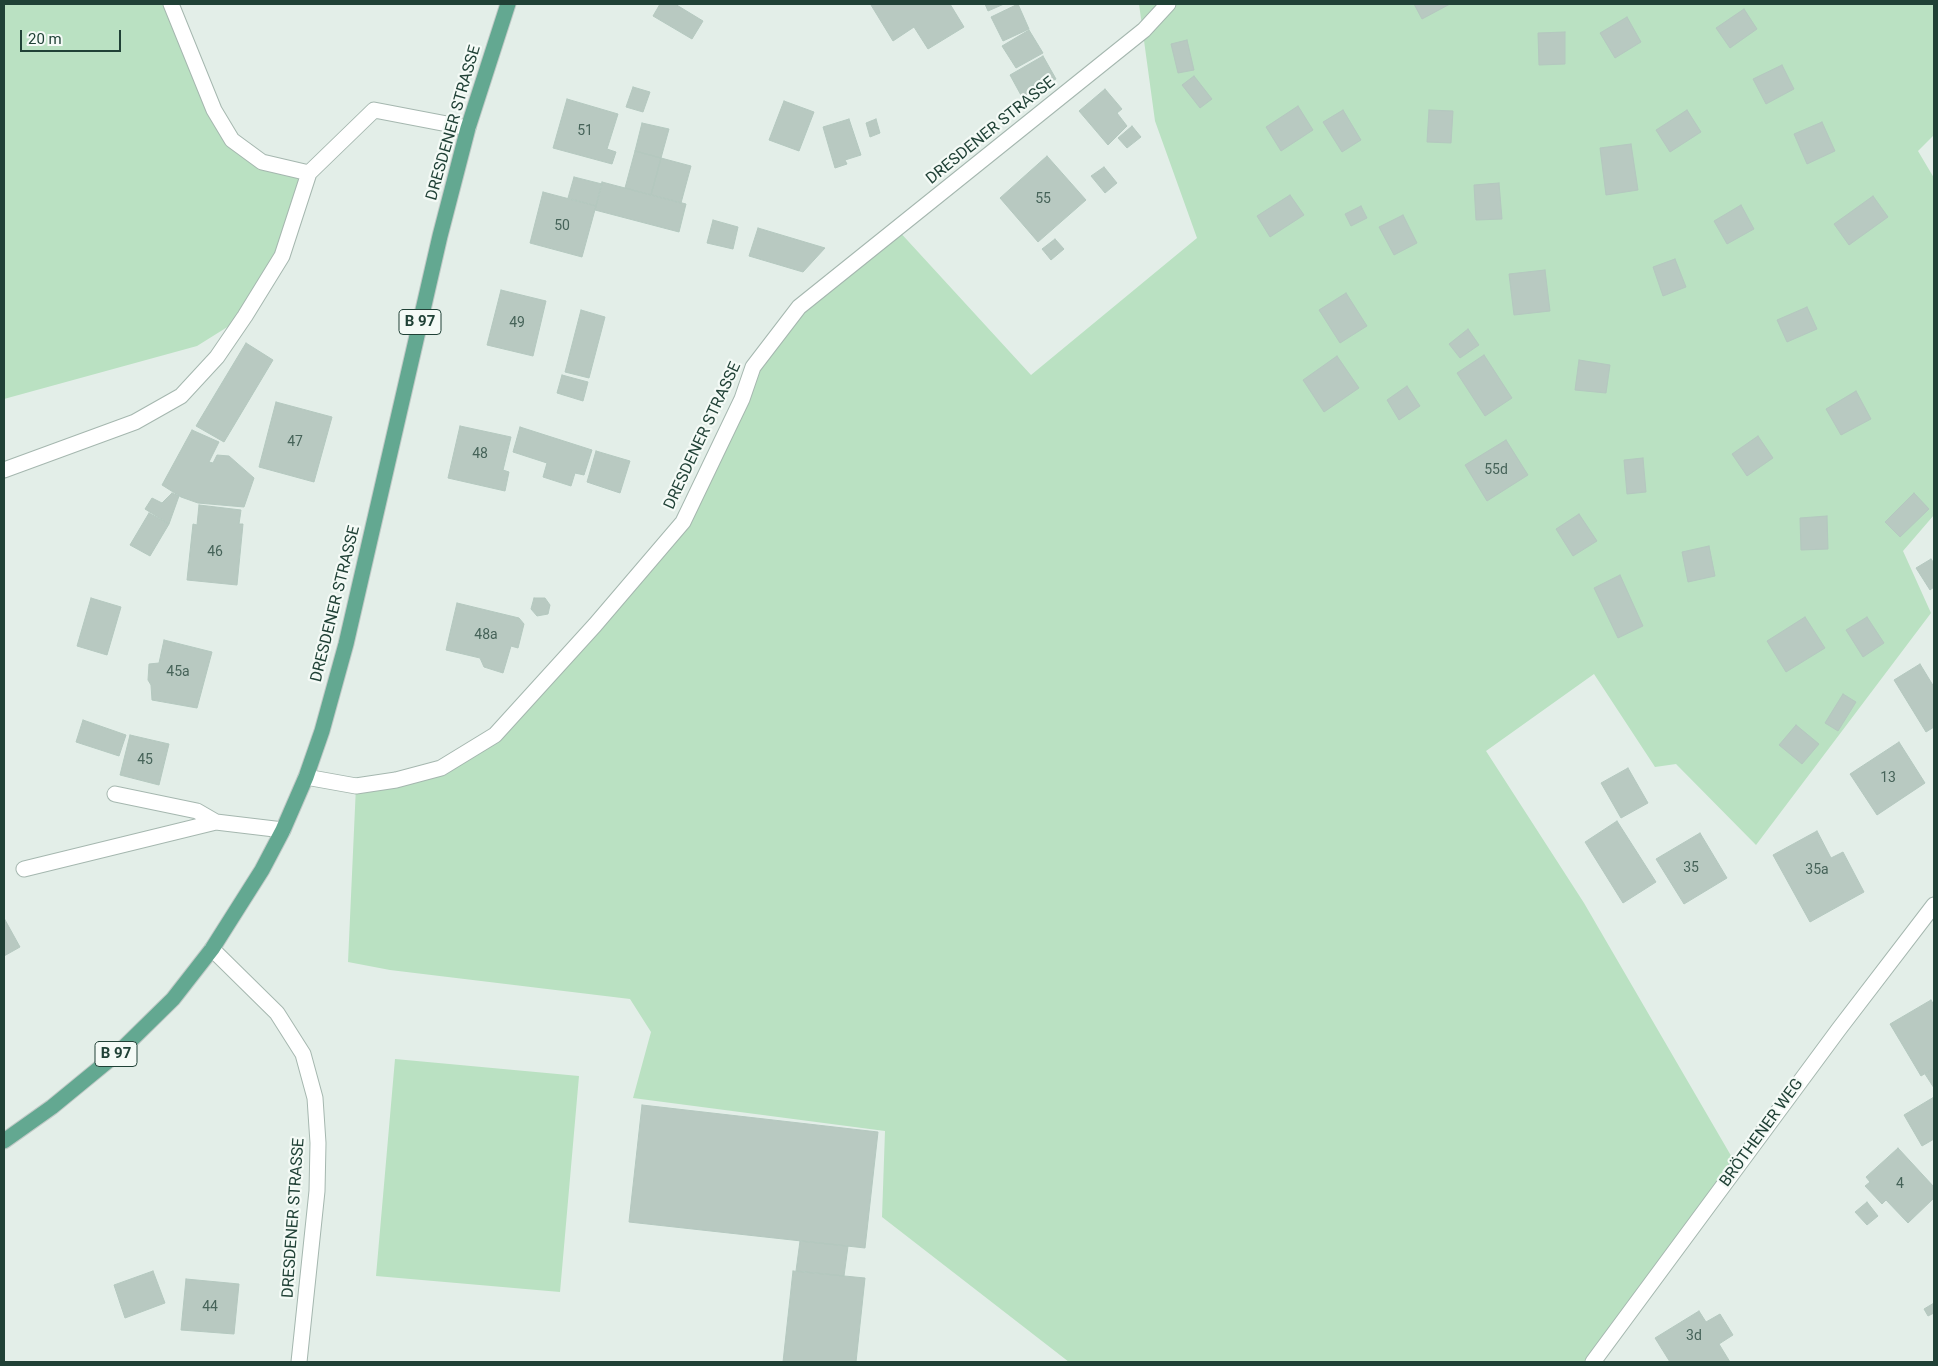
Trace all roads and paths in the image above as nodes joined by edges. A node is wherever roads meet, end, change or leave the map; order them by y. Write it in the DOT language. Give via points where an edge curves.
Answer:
graph roads {
  1 [pos="171,4"];
  2 [pos="508,4"];
  3 [pos="1168,4"];
  4 [pos="468,128"];
  5 [pos="309,173"];
  6 [pos="4,470"];
  7 [pos="306,777"];
  8 [pos="115,794"];
  9 [pos="216,822"];
  10 [pos="283,830"];
  11 [pos="24,870"];
  12 [pos="1934,906"];
  13 [pos="212,950"];
  14 [pos="4,1140"];
  15 [pos="299,1362"];
  16 [pos="1593,1362"];
  1 -- 5 [label="street" via="214,110 232,140 262,162"];
  2 -- 4 [label="main road, DRESDENER STRASSE / B 97"];
  3 -- 7 [label="street, DRESDENER STRASSE" via="1144,30 799,307 752,367 742,399 683,522 595,626 496,734 440,768 396,780 356,786"];
  4 -- 5 [label="street" via="374,110"];
  4 -- 7 [label="main road, DRESDENER STRASSE / B 97" via="346,644"];
  5 -- 6 [label="street" via="282,256 217,357 181,396 135,422"];
  7 -- 10 [label="main road, DRESDENER STRASSE / B 97"];
  8 -- 9 [label="street" via="197,811"];
  9 -- 10 [label="street"];
  9 -- 11 [label="street"];
  10 -- 13 [label="main road, DRESDENER STRASSE / B 97"];
  12 -- 16 [label="street, BRÖTHENER WEG"];
  13 -- 14 [label="main road, B 97" via="173,999 118,1052 52,1107"];
  13 -- 15 [label="street, DRESDENER STRASSE" via="277,1012 303,1054 315,1098 318,1143 316,1190"];
}
